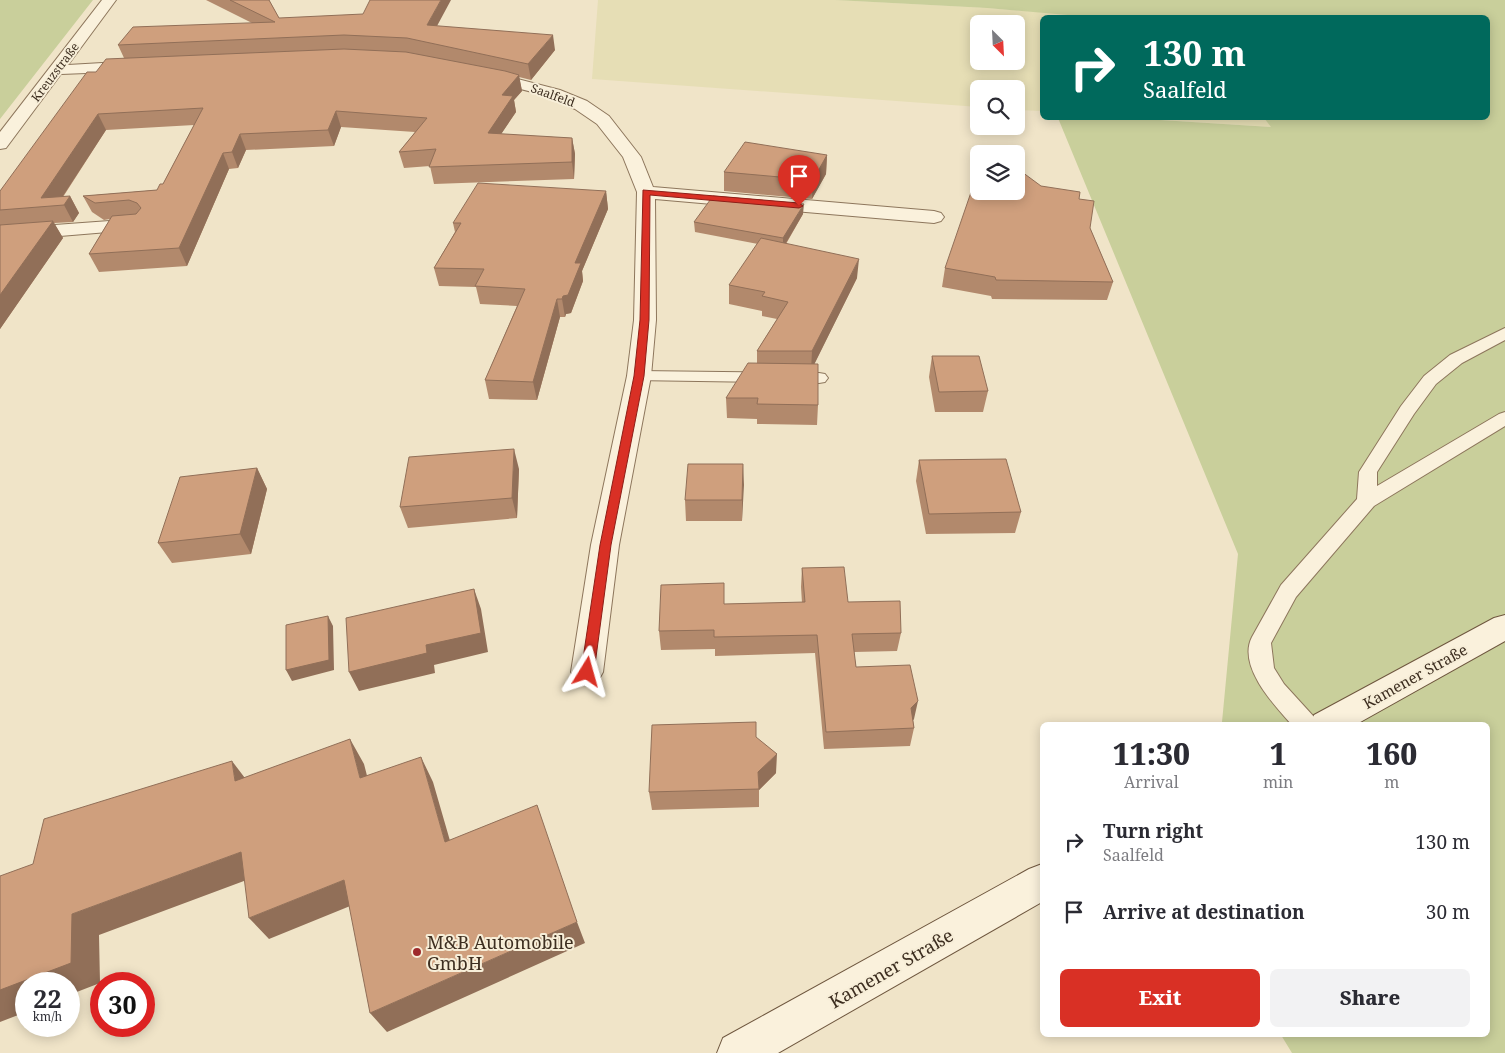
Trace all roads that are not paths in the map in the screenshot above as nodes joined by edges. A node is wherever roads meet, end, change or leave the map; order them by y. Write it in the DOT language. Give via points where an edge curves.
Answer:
graph roads {
  1 [pos="109,0"];
  2 [pos="155,65"];
  3 [pos="56,70"];
  4 [pos="465,71"];
  5 [pos="0,144"];
  6 [pos="646,192"];
  7 [pos="934,217"];
  8 [pos="137,225"];
  9 [pos="0,235"];
  10 [pos="1505,333"];
  11 [pos="639,376"];
  12 [pos="818,378"];
  13 [pos="1505,418"];
  14 [pos="1367,501"];
  15 [pos="1505,626"];
  16 [pos="587,672"];
  17 [pos="1305,722"];
  18 [pos="1331,722"];
  19 [pos="1040,883"];
  20 [pos="738,1053"];
  1 -- 3 [label="street, Kreuzstraße"];
  2 -- 3 [label="street"];
  3 -- 5 [label="street, Kreuzstraße"];
  4 -- 6 [label="street, Saalfeld" via="554,93 581,105 603,120 616,135 632,158"];
  6 -- 7 [label="street"];
  6 -- 11 [label="street, Saalfeld" via="645,320"];
  8 -- 9 [label="street"];
  10 -- 14 [label="lane" via="1456,359 1430,380 1368,472"];
  11 -- 12 [label="lane"];
  11 -- 16 [label="street, Saalfeld" via="606,545"];
  13 -- 14 [label="lane"];
  14 -- 17 [label="lane" via="1288,591 1260,643 1263,668 1271,683"];
  15 -- 18 [label="street, Kamener Straße"];
  19 -- 20 [label="street, Kamener Straße"];
}
